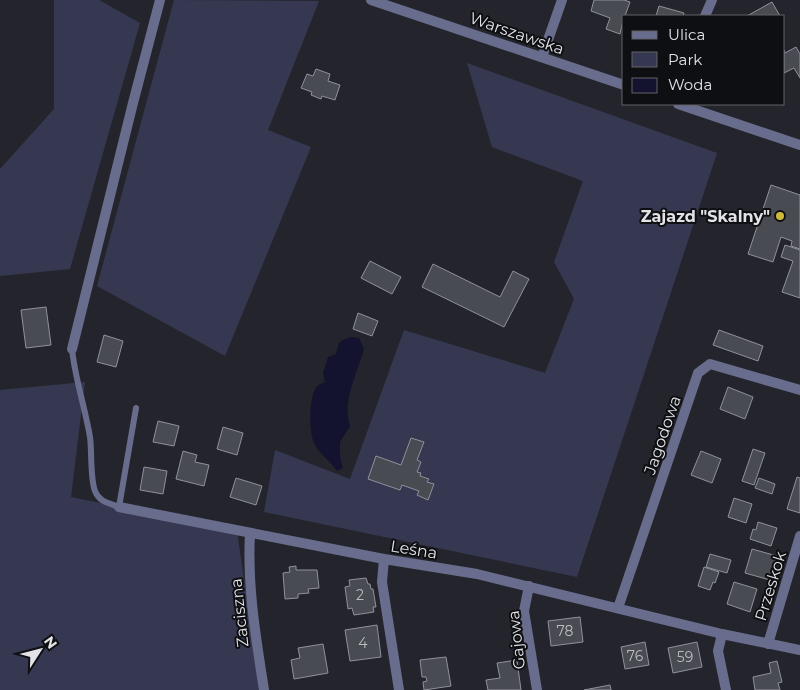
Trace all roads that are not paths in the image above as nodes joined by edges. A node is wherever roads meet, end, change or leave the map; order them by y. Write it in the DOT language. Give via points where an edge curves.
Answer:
graph roads {
  1 [pos="160,0"];
  2 [pos="371,0"];
  3 [pos="562,0"];
  4 [pos="712,0"];
  5 [pos="705,15"];
  6 [pos="542,57"];
  7 [pos="622,84"];
  8 [pos="681,105"];
  9 [pos="800,145"];
  10 [pos="72,349"];
  11 [pos="800,390"];
  12 [pos="136,408"];
  13 [pos="119,507"];
  14 [pos="250,533"];
  15 [pos="800,536"];
  16 [pos="384,559"];
  17 [pos="529,586"];
  18 [pos="618,608"];
  19 [pos="722,634"];
  20 [pos="768,644"];
  21 [pos="800,650"];
  22 [pos="264,690"];
  23 [pos="399,690"];
  24 [pos="537,690"];
  25 [pos="726,690"];
  1 -- 10 [label="street"];
  2 -- 6 [label="street, Warszawska"];
  3 -- 6 [label="street"];
  4 -- 5 [label="street"];
  6 -- 7 [label="street, Warszawska"];
  8 -- 9 [label="street"];
  10 -- 13 [label="lane" via="90,439 94,490 100,500"];
  11 -- 18 [label="street, Jagodowa" via="710,364 698,373"];
  12 -- 13 [label="lane"];
  13 -- 14 [label="street, Leśna"];
  14 -- 16 [label="street, Leśna"];
  14 -- 22 [label="street, Zaciszna" via="248,561 252,615"];
  15 -- 20 [label="street, Przeskok"];
  16 -- 17 [label="street, Leśna"];
  16 -- 23 [label="street" via="382,582"];
  17 -- 18 [label="street, Leśna"];
  17 -- 24 [label="street, Gajowa" via="524,611"];
  18 -- 19 [label="street, Leśna"];
  19 -- 20 [label="street, Leśna"];
  19 -- 25 [label="street" via="718,651"];
  20 -- 21 [label="street, Leśna"];
}
